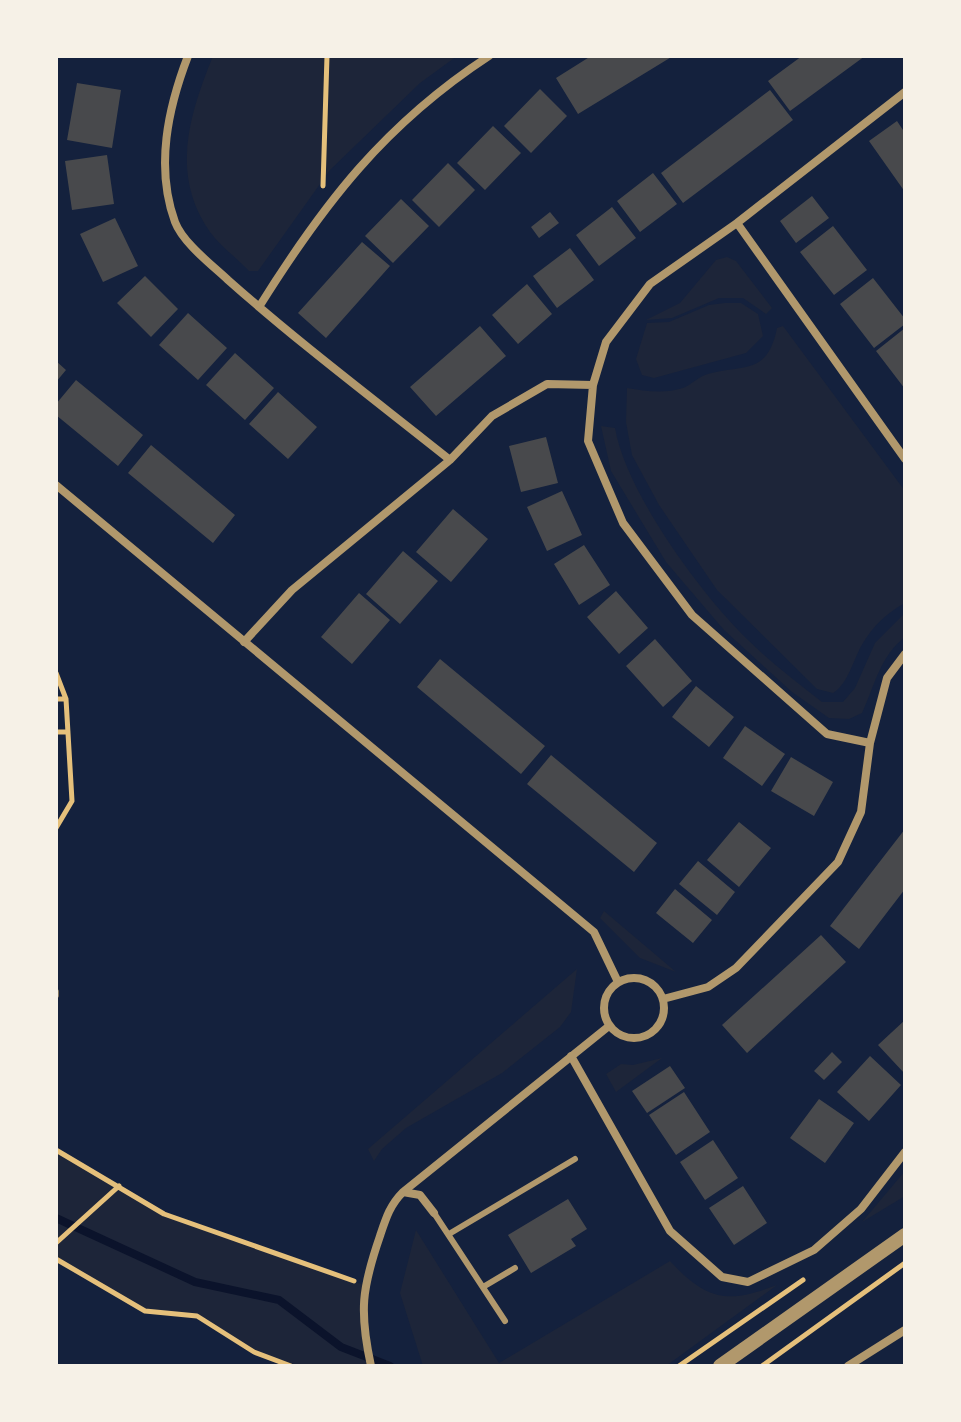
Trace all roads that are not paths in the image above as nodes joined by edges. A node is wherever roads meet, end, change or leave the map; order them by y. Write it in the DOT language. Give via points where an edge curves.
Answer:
graph roads {
  1 [pos="188,56"];
  2 [pos="489,56"];
  3 [pos="905,92"];
  4 [pos="737,223"];
  5 [pos="259,307"];
  6 [pos="593,385"];
  7 [pos="905,459"];
  8 [pos="450,460"];
  9 [pos="56,485"];
  10 [pos="244,642"];
  11 [pos="905,654"];
  12 [pos="870,743"];
  13 [pos="618,982"];
  14 [pos="663,999"];
  15 [pos="609,1026"];
  16 [pos="571,1056"];
  17 [pos="905,1152"];
  18 [pos="575,1159"];
  19 [pos="403,1192"];
  20 [pos="434,1213"];
  21 [pos="449,1234"];
  22 [pos="905,1235"];
  23 [pos="515,1268"];
  24 [pos="483,1287"];
  25 [pos="505,1321"];
  26 [pos="905,1330"];
  27 [pos="371,1366"];
  28 [pos="720,1366"];
  29 [pos="848,1366"];
  1 -- 5 [label="street" via="164,141 175,224"];
  2 -- 5 [label="street" via="393,131 334,194"];
  3 -- 4 [label="street"];
  4 -- 6 [label="street" via="650,284 606,342"];
  4 -- 7 [label="street"];
  5 -- 8 [label="street"];
  6 -- 8 [label="street" via="547,384 492,416"];
  6 -- 12 [label="street" via="588,441 623,523 683,604 827,734"];
  8 -- 10 [label="street" via="292,590"];
  9 -- 10 [label="street"];
  10 -- 13 [label="street" via="594,932"];
  11 -- 12 [label="street" via="887,678"];
  12 -- 14 [label="street" via="861,812 838,862 736,968 708,987"];
  13 -- 14 [label="street" via="645,979"];
  13 -- 15 [label="street" via="603,1006"];
  14 -- 15 [label="street" via="663,1018 651,1033 624,1037"];
  15 -- 16 [label="street"];
  16 -- 17 [label="street" via="670,1231 722,1277 748,1282 814,1250 861,1209"];
  16 -- 19 [label="street"];
  18 -- 21 [label="lane"];
  19 -- 20 [label="street" via="420,1195"];
  19 -- 27 [label="street" via="391,1203 364,1285 364,1335"];
  20 -- 21 [label="lane"];
  21 -- 24 [label="lane"];
  22 -- 28 [label="street"];
  23 -- 24 [label="lane"];
  24 -- 25 [label="lane"];
  26 -- 29 [label="street"];
}
